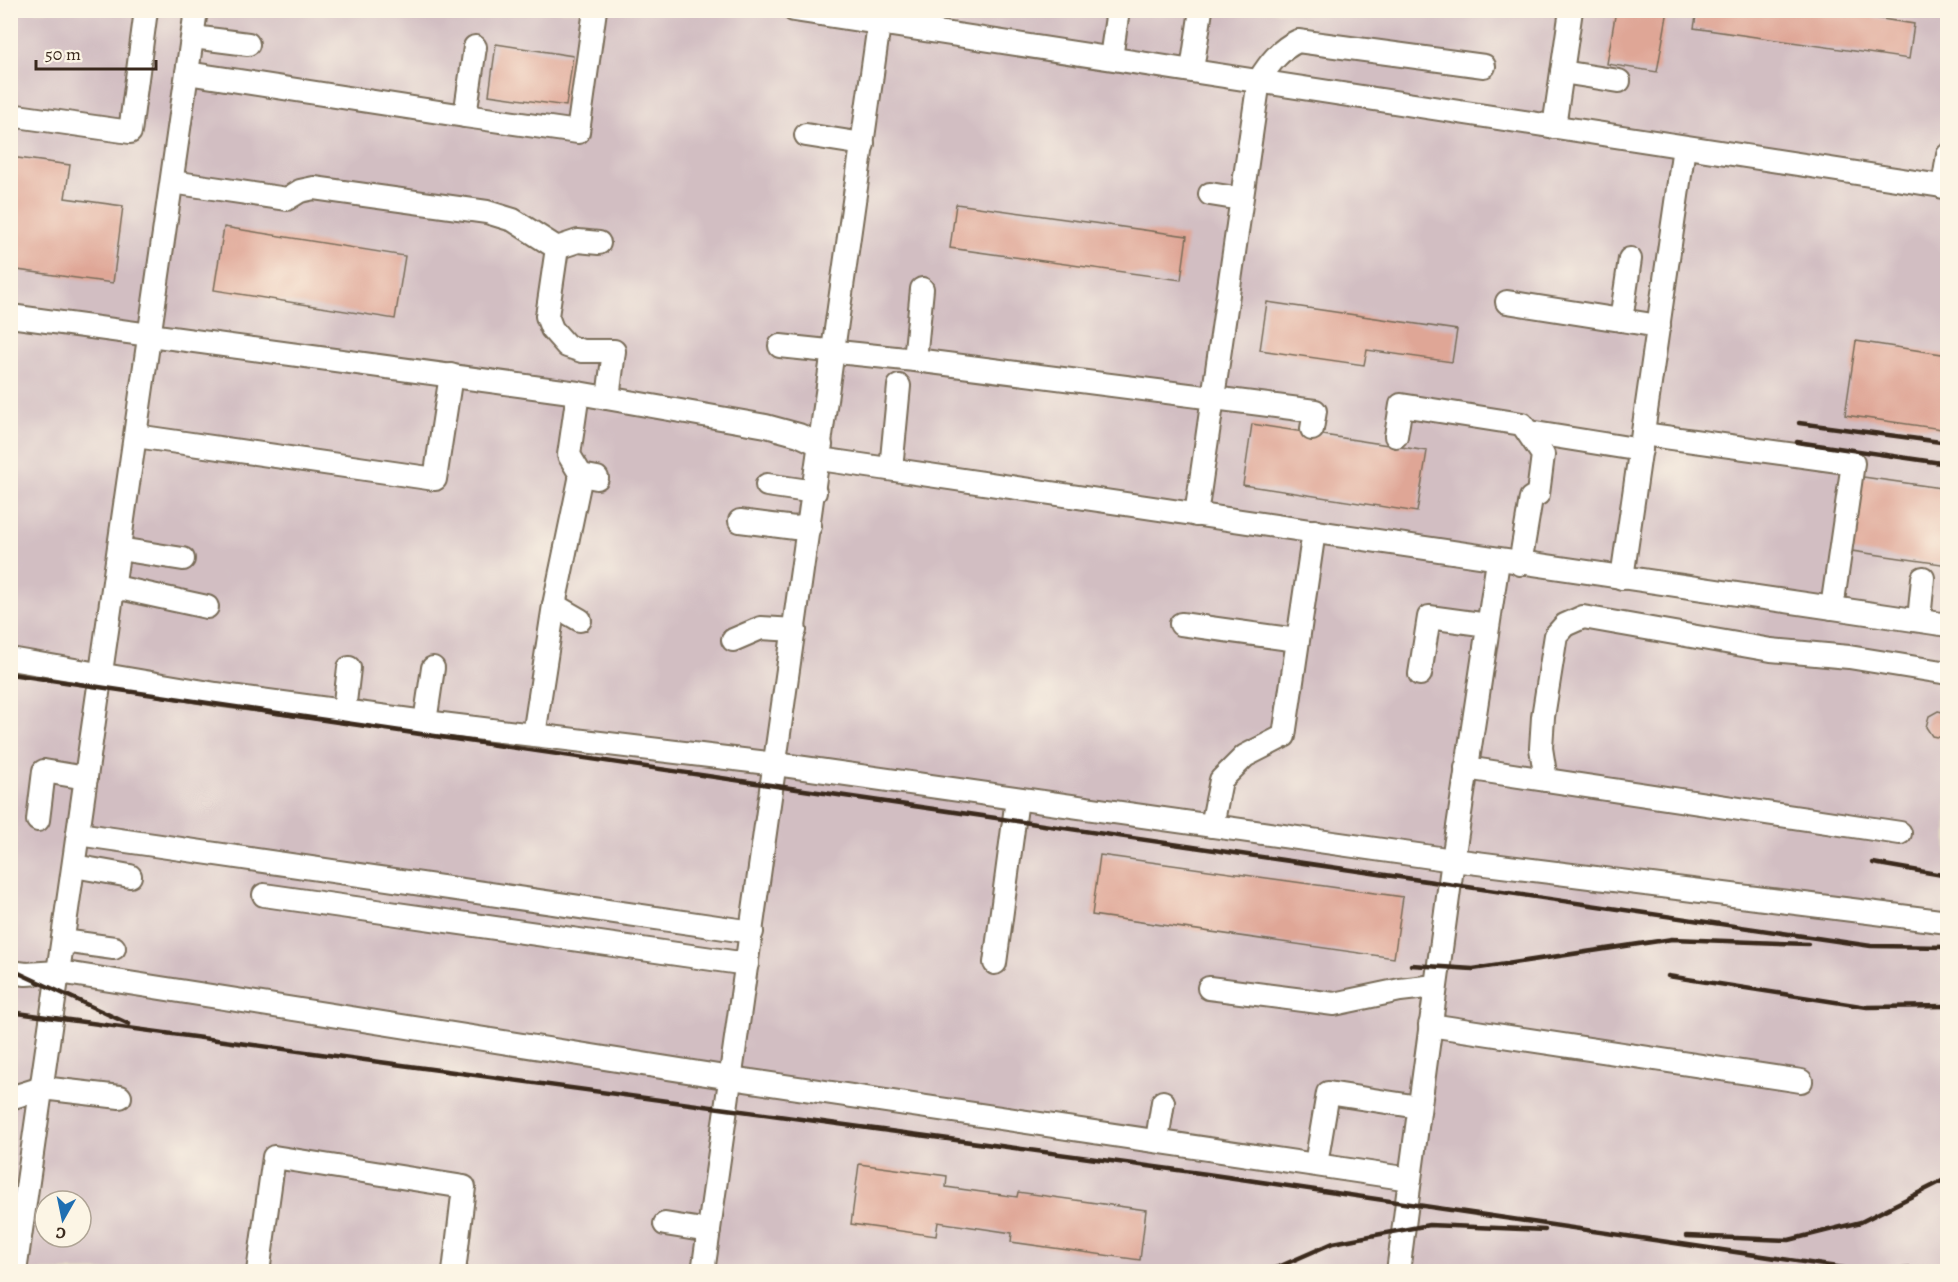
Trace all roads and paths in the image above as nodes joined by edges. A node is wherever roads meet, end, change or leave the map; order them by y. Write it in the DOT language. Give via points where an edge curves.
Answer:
graph roads {
  1 [pos="146,10"];
  2 [pos="196,10"];
  3 [pos="595,10"];
  4 [pos="794,10"];
  5 [pos="1118,10"];
  6 [pos="1201,10"];
  7 [pos="1571,10"];
  8 [pos="880,16"];
  9 [pos="193,37"];
  10 [pos="248,44"];
  11 [pos="475,47"];
  12 [pos="1111,58"];
  13 [pos="1484,66"];
  14 [pos="1192,70"];
  15 [pos="1562,72"];
  16 [pos="188,73"];
  17 [pos="1259,80"];
  18 [pos="1619,81"];
  19 [pos="10,115"];
  20 [pos="465,116"];
  21 [pos="1554,127"];
  22 [pos="806,135"];
  23 [pos="862,144"];
  24 [pos="1684,147"];
  25 [pos="1947,155"];
  26 [pos="172,182"];
  27 [pos="1945,187"];
  28 [pos="1210,194"];
  29 [pos="1241,199"];
  30 [pos="599,243"];
  31 [pos="557,248"];
  32 [pos="1630,259"];
  33 [pos="922,289"];
  34 [pos="1507,302"];
  35 [pos="10,316"];
  36 [pos="1621,320"];
  37 [pos="1659,326"];
  38 [pos="150,336"];
  39 [pos="780,346"];
  40 [pos="833,352"];
  41 [pos="915,360"];
  42 [pos="451,375"];
  43 [pos="899,386"];
  44 [pos="578,393"];
  45 [pos="1212,397"];
  46 [pos="608,398"];
  47 [pos="1312,429"];
  48 [pos="1529,432"];
  49 [pos="136,436"];
  50 [pos="1396,436"];
  51 [pos="1642,442"];
  52 [pos="820,452"];
  53 [pos="891,469"];
  54 [pos="767,485"];
  55 [pos="815,492"];
  56 [pos="1196,515"];
  57 [pos="740,520"];
  58 [pos="810,526"];
  59 [pos="1314,531"];
  60 [pos="119,549"];
  61 [pos="183,559"];
  62 [pos="1498,561"];
  63 [pos="1520,564"];
  64 [pos="1622,578"];
  65 [pos="1923,578"];
  66 [pos="115,587"];
  67 [pos="554,605"];
  68 [pos="207,607"];
  69 [pos="1832,608"];
  70 [pos="580,620"];
  71 [pos="1918,620"];
  72 [pos="1181,624"];
  73 [pos="1488,625"];
  74 [pos="1947,625"];
  75 [pos="795,630"];
  76 [pos="733,640"];
  77 [pos="1297,640"];
  78 [pos="10,659"];
  79 [pos="349,668"];
  80 [pos="433,668"];
  81 [pos="1947,673"];
  82 [pos="1420,674"];
  83 [pos="102,676"];
  84 [pos="344,711"];
  85 [pos="425,722"];
  86 [pos="534,735"];
  87 [pos="776,764"];
  88 [pos="1466,768"];
  89 [pos="86,778"];
  90 [pos="1546,780"];
  91 [pos="1017,799"];
  92 [pos="38,820"];
  93 [pos="1212,826"];
  94 [pos="1900,833"];
  95 [pos="78,834"];
  96 [pos="1453,860"];
  97 [pos="74,866"];
  98 [pos="130,876"];
  99 [pos="264,895"];
  100 [pos="1947,922"];
  101 [pos="752,932"];
  102 [pos="63,941"];
  103 [pos="114,948"];
  104 [pos="995,963"];
  105 [pos="747,964"];
  106 [pos="16,971"];
  107 [pos="59,972"];
  108 [pos="1435,986"];
  109 [pos="1209,988"];
  110 [pos="1430,1025"];
  111 [pos="731,1078"];
  112 [pos="1801,1081"];
  113 [pos="42,1088"];
  114 [pos="120,1097"];
  115 [pos="10,1098"];
  116 [pos="1163,1102"];
  117 [pos="1419,1107"];
  118 [pos="1158,1140"];
  119 [pos="1316,1164"];
  120 [pos="1410,1179"];
  121 [pos="27,1198"];
  122 [pos="665,1224"];
  123 [pos="709,1231"];
  124 [pos="15,1272"];
  125 [pos="258,1272"];
  126 [pos="454,1272"];
  127 [pos="703,1272"];
  128 [pos="1398,1272"];
  1 -- 19 [label="lane" via="130,132"];
  2 -- 9 [label="lane"];
  3 -- 20 [label="lane" via="578,132"];
  4 -- 8 [label="lane"];
  5 -- 12 [label="lane"];
  6 -- 14 [label="lane"];
  7 -- 15 [label="lane"];
  8 -- 12 [label="lane"];
  8 -- 23 [label="lane"];
  9 -- 10 [label="lane"];
  9 -- 16 [label="lane"];
  11 -- 20 [label="lane"];
  12 -- 14 [label="lane"];
  13 -- 17 [label="lane" via="1298,41 1274,58"];
  14 -- 17 [label="lane"];
  15 -- 18 [label="lane"];
  15 -- 21 [label="lane"];
  16 -- 20 [label="lane"];
  16 -- 26 [label="lane"];
  17 -- 21 [label="lane"];
  17 -- 29 [label="lane"];
  21 -- 24 [label="lane"];
  22 -- 23 [label="lane"];
  23 -- 40 [label="lane"];
  24 -- 27 [label="lane"];
  24 -- 37 [label="lane"];
  25 -- 27 [label="lane"];
  26 -- 31 [label="lane" via="287,199 306,188 314,188 487,212 513,220"];
  26 -- 38 [label="lane"];
  28 -- 29 [label="lane"];
  29 -- 45 [label="lane"];
  30 -- 31 [label="lane" via="578,241"];
  31 -- 46 [label="lane" via="547,316 552,329 567,346 582,351 614,351"];
  32 -- 36 [label="lane"];
  33 -- 41 [label="lane"];
  34 -- 36 [label="lane"];
  35 -- 38 [label="lane"];
  36 -- 37 [label="lane"];
  37 -- 51 [label="lane"];
  38 -- 42 [label="lane"];
  38 -- 49 [label="lane"];
  39 -- 40 [label="lane"];
  40 -- 41 [label="lane"];
  40 -- 52 [label="lane"];
  41 -- 45 [label="lane"];
  42 -- 44 [label="lane"];
  42 -- 49 [label="lane" via="435,479"];
  43 -- 53 [label="lane"];
  44 -- 46 [label="lane"];
  44 -- 67 [label="lane" via="569,455 589,476"];
  45 -- 47 [label="lane" via="1315,411"];
  45 -- 56 [label="lane"];
  46 -- 52 [label="lane" via="766,426 799,435"];
  48 -- 50 [label="lane" via="1522,424 1401,405"];
  48 -- 51 [label="lane"];
  48 -- 63 [label="lane" via="1544,455 1538,494 1531,498"];
  49 -- 60 [label="lane"];
  51 -- 64 [label="lane"];
  51 -- 69 [label="lane" via="1853,463"];
  52 -- 53 [label="lane"];
  52 -- 55 [label="lane"];
  53 -- 56 [label="lane"];
  54 -- 55 [label="lane"];
  55 -- 58 [label="lane"];
  56 -- 59 [label="lane"];
  57 -- 58 [label="lane" via="795,528"];
  58 -- 75 [label="lane"];
  59 -- 62 [label="lane"];
  59 -- 77 [label="lane"];
  60 -- 61 [label="lane"];
  60 -- 66 [label="lane"];
  62 -- 63 [label="lane"];
  62 -- 73 [label="lane"];
  63 -- 64 [label="lane"];
  64 -- 69 [label="lane"];
  65 -- 71 [label="lane"];
  66 -- 68 [label="lane"];
  66 -- 83 [label="lane"];
  67 -- 70 [label="lane"];
  67 -- 86 [label="lane"];
  69 -- 71 [label="lane"];
  71 -- 74 [label="lane"];
  72 -- 77 [label="lane"];
  73 -- 82 [label="lane" via="1429,617"];
  73 -- 88 [label="lane"];
  75 -- 76 [label="lane" via="761,628"];
  75 -- 87 [label="lane"];
  77 -- 93 [label="lane" via="1284,736 1245,756 1221,780"];
  78 -- 83 [label="lane"];
  79 -- 84 [label="lane"];
  80 -- 85 [label="lane"];
  81 -- 90 [label="lane" via="1849,657 1771,650 1583,617 1556,635 1541,747"];
  83 -- 84 [label="lane"];
  83 -- 89 [label="lane"];
  84 -- 85 [label="lane"];
  85 -- 86 [label="lane"];
  86 -- 87 [label="lane"];
  87 -- 91 [label="lane"];
  87 -- 101 [label="lane"];
  88 -- 90 [label="lane"];
  88 -- 96 [label="lane"];
  89 -- 92 [label="lane" via="44,771"];
  89 -- 95 [label="lane"];
  90 -- 94 [label="lane"];
  91 -- 93 [label="lane"];
  91 -- 104 [label="lane"];
  93 -- 96 [label="lane"];
  95 -- 97 [label="lane"];
  95 -- 101 [label="lane"];
  96 -- 100 [label="lane"];
  96 -- 108 [label="lane"];
  97 -- 98 [label="lane"];
  97 -- 102 [label="lane"];
  99 -- 105 [label="lane"];
  101 -- 105 [label="lane"];
  102 -- 103 [label="lane"];
  102 -- 107 [label="lane"];
  105 -- 111 [label="lane"];
  106 -- 107 [label="lane"];
  107 -- 111 [label="lane"];
  107 -- 113 [label="lane"];
  108 -- 109 [label="lane" via="1334,1004"];
  108 -- 110 [label="lane"];
  110 -- 112 [label="lane"];
  110 -- 117 [label="lane"];
  111 -- 118 [label="lane"];
  111 -- 123 [label="lane"];
  113 -- 114 [label="lane"];
  113 -- 115 [label="lane"];
  113 -- 121 [label="lane"];
  116 -- 118 [label="lane"];
  117 -- 119 [label="lane" via="1328,1093"];
  117 -- 120 [label="lane"];
  118 -- 119 [label="lane"];
  119 -- 120 [label="lane"];
  120 -- 128 [label="lane"];
  121 -- 124 [label="lane"];
  122 -- 123 [label="lane"];
  123 -- 127 [label="lane"];
  125 -- 126 [label="lane" via="274,1157 464,1187"];
}
